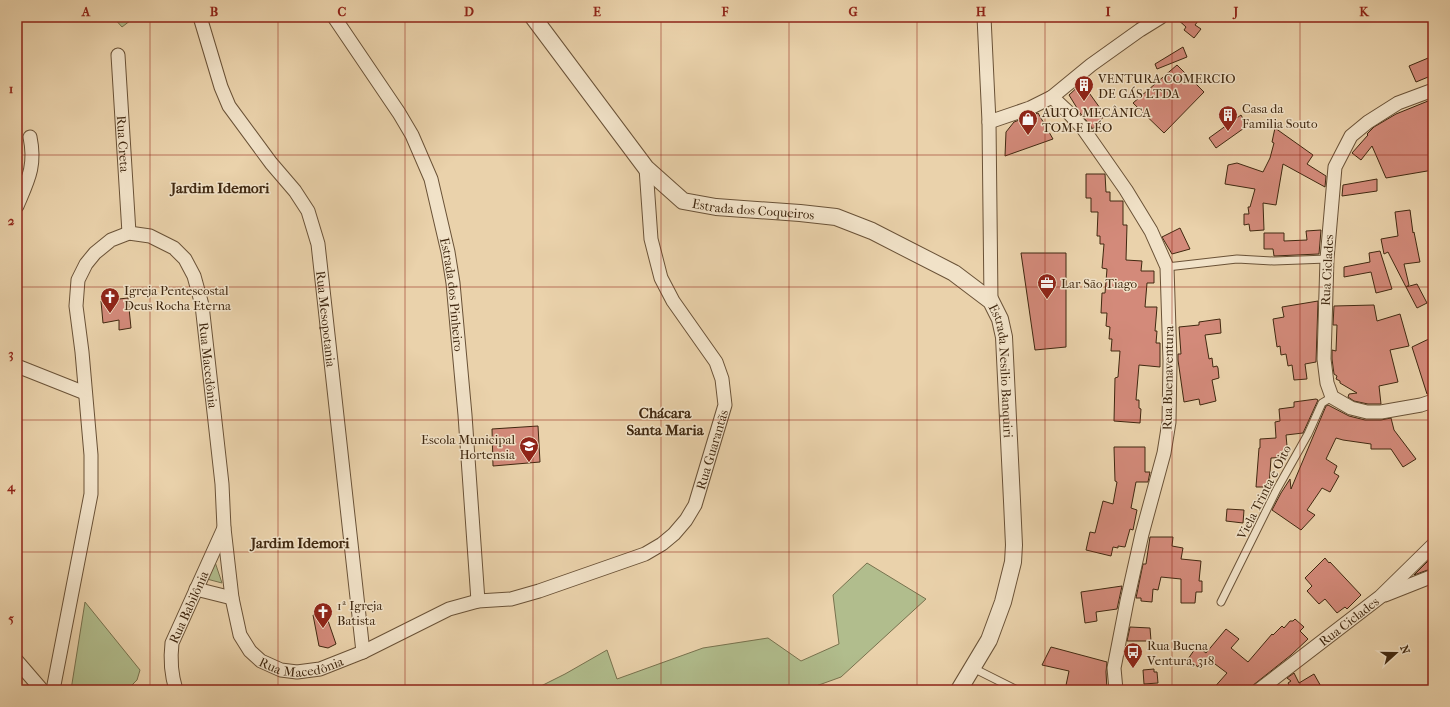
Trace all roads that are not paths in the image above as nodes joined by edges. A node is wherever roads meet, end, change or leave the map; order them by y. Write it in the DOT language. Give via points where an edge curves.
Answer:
graph roads {
  1 [pos="200,17"];
  2 [pos="334,17"];
  3 [pos="533,17"];
  4 [pos="984,17"];
  5 [pos="1161,17"];
  6 [pos="118,55"];
  7 [pos="1433,90"];
  8 [pos="1052,97"];
  9 [pos="989,122"];
  10 [pos="30,137"];
  11 [pos="646,168"];
  12 [pos="17,206"];
  13 [pos="129,233"];
  14 [pos="1327,259"];
  15 [pos="1167,267"];
  16 [pos="991,301"];
  17 [pos="17,366"];
  18 [pos="85,393"];
  19 [pos="1332,397"];
  20 [pos="1433,401"];
  21 [pos="224,528"];
  22 [pos="1433,545"];
  23 [pos="1433,576"];
  24 [pos="196,588"];
  25 [pos="1380,597"];
  26 [pos="232,598"];
  27 [pos="478,601"];
  28 [pos="1221,602"];
  29 [pos="363,652"];
  30 [pos="17,661"];
  31 [pos="972,668"];
  32 [pos="42,690"];
  33 [pos="53,690"];
  34 [pos="176,690"];
  35 [pos="959,690"];
  36 [pos="1017,690"];
  37 [pos="1116,690"];
  38 [pos="1259,690"];
  1 -- 29 [label="street, Rua Mesopotania" via="229,106 271,163 296,191 308,211 318,244"];
  2 -- 27 [label="street, Estrada dos Pinheiro" via="402,118 422,155 431,179 453,283"];
  3 -- 11 [label="street, Estrada dos Coqueiros"];
  4 -- 9 [label="street, Estrada Nesilio Banquiri"];
  5 -- 8 [label="street" via="1091,65"];
  6 -- 13 [label="street, Rua Creta"];
  7 -- 14 [label="street, Rua Ciclades" via="1398,103 1351,136 1335,168"];
  8 -- 9 [label="street" via="1030,108"];
  8 -- 15 [label="street, Rua Buenaventura" via="1082,127 1126,190 1151,231"];
  9 -- 16 [label="street, Estrada Nesilio Banquiri"];
  10 -- 12 [label="street" via="33,160 30,177"];
  11 -- 16 [label="street, Estrada dos Coqueiros" via="683,201 716,207 836,217 872,231 954,273"];
  11 -- 27 [label="street, Rua Guarantãs" via="651,239 661,278 673,301 716,362 725,394 726,405 695,505 674,534 645,554 511,599"];
  13 -- 18 [label="street, Rua Macedônia" via="111,240 95,252 78,280 76,306"];
  13 -- 21 [label="street, Rua Macedônia" via="150,236 174,248 185,259 194,276 202,305 222,484"];
  14 -- 15 [label="lane" via="1237,259"];
  14 -- 19 [label="street, Rua Ciclades" via="1324,359 1327,383"];
  15 -- 37 [label="street, Rua Buenaventura" via="1169,422 1164,453 1127,602 1114,668"];
  16 -- 31 [label="street, Estrada Nesilio Banquiri" via="1000,319 1004,337 1014,545 1013,562 1003,602 989,640"];
  17 -- 18 [label="street"];
  18 -- 33 [label="street, Rua Macedônia" via="91,455 91,494"];
  19 -- 20 [label="street" via="1351,408 1367,412 1403,409"];
  19 -- 28 [label="lane, Viela Trinta e Oito" via="1322,403"];
  21 -- 24 [label="street, Rua Babilônia"];
  21 -- 26 [label="street, Rua Macedônia"];
  22 -- 25 [label="street, Rua Ciclades"];
  23 -- 25 [label="street"];
  24 -- 26 [label="street"];
  24 -- 34 [label="street, Rua Babilônia" via="172,643 170,656"];
  25 -- 38 [label="street, Rua Ciclades"];
  26 -- 29 [label="street, Rua Macedônia" via="240,635 250,651 261,661 281,670 298,672 320,668"];
  27 -- 29 [label="street, Rua Macedônia" via="449,609"];
  30 -- 32 [label="street"];
  31 -- 35 [label="street, Estrada Nesilio Banquiri"];
  31 -- 36 [label="lane"];
}
